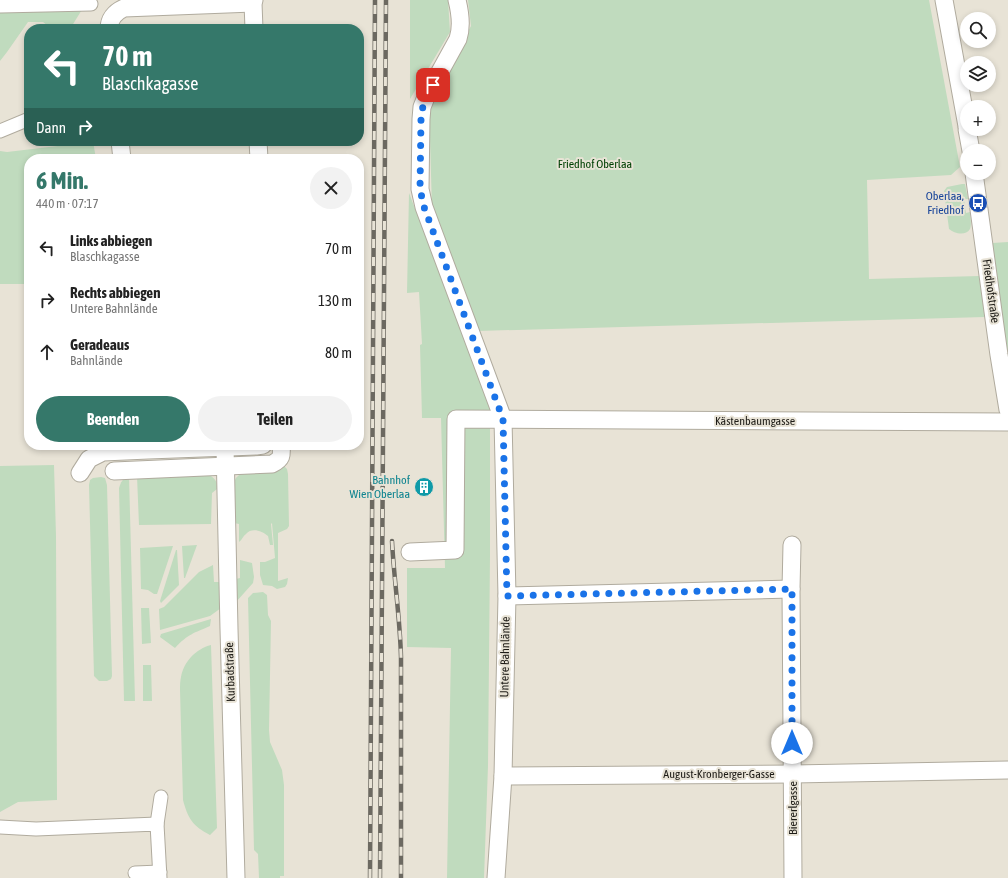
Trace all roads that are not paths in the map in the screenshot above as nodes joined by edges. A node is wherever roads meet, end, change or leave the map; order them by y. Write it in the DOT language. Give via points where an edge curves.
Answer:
graph roads {
  1 [pos="457,0"];
  2 [pos="944,0"];
  3 [pos="254,2"];
  4 [pos="91,4"];
  5 [pos="0,6"];
  6 [pos="109,24"];
  7 [pos="254,24"];
  8 [pos="962,100"];
  9 [pos="24,121"];
  10 [pos="0,131"];
  11 [pos="975,180"];
  12 [pos="1008,410"];
  13 [pos="503,419"];
  14 [pos="1008,422"];
  15 [pos="120,450"];
  16 [pos="148,450"];
  17 [pos="226,450"];
  18 [pos="282,450"];
  19 [pos="226,466"];
  20 [pos="148,469"];
  21 [pos="114,471"];
  22 [pos="80,473"];
  23 [pos="792,545"];
  24 [pos="410,552"];
  25 [pos="792,589"];
  26 [pos="507,596"];
  27 [pos="1008,770"];
  28 [pos="793,774"];
  29 [pos="503,776"];
  30 [pos="161,796"];
  31 [pos="158,824"];
  32 [pos="0,826"];
  33 [pos="135,873"];
  34 [pos="160,875"];
  35 [pos="236,878"];
  36 [pos="496,878"];
  37 [pos="793,878"];
  1 -- 13 [label="street, Untere Bahnlände" via="461,32 422,107 420,189 424,207"];
  2 -- 8 [label="street"];
  3 -- 6 [label="street" via="124,8 117,11"];
  3 -- 7 [label="street"];
  4 -- 5 [label="street"];
  9 -- 10 [label="street"];
  11 -- 12 [label="street, Friedhofstraße"];
  13 -- 14 [label="street, Kästenbaumgasse"];
  13 -- 24 [label="street" via="456,419 456,550"];
  13 -- 26 [label="street, Untere Bahnlände"];
  15 -- 22 [label="street" via="102,452 89,459"];
  16 -- 20 [label="street"];
  17 -- 19 [label="street, Kurbadstraße"];
  18 -- 19 [label="street" via="282,456 272,464"];
  19 -- 20 [label="street"];
  19 -- 35 [label="street, Kurbadstraße"];
  20 -- 21 [label="street"];
  23 -- 25 [label="street, Biererlgasse"];
  25 -- 26 [label="street"];
  25 -- 28 [label="street, Biererlgasse"];
  26 -- 29 [label="street, Untere Bahnlände"];
  27 -- 28 [label="street, August-Kronberger-Gasse"];
  28 -- 29 [label="street, August-Kronberger-Gasse"];
  28 -- 37 [label="street, Biererlgasse"];
  29 -- 36 [label="street, Untere Bahnlände"];
  30 -- 31 [label="street"];
  31 -- 32 [label="street" via="36,829"];
  31 -- 34 [label="street"];
  33 -- 34 [label="street"];
}
